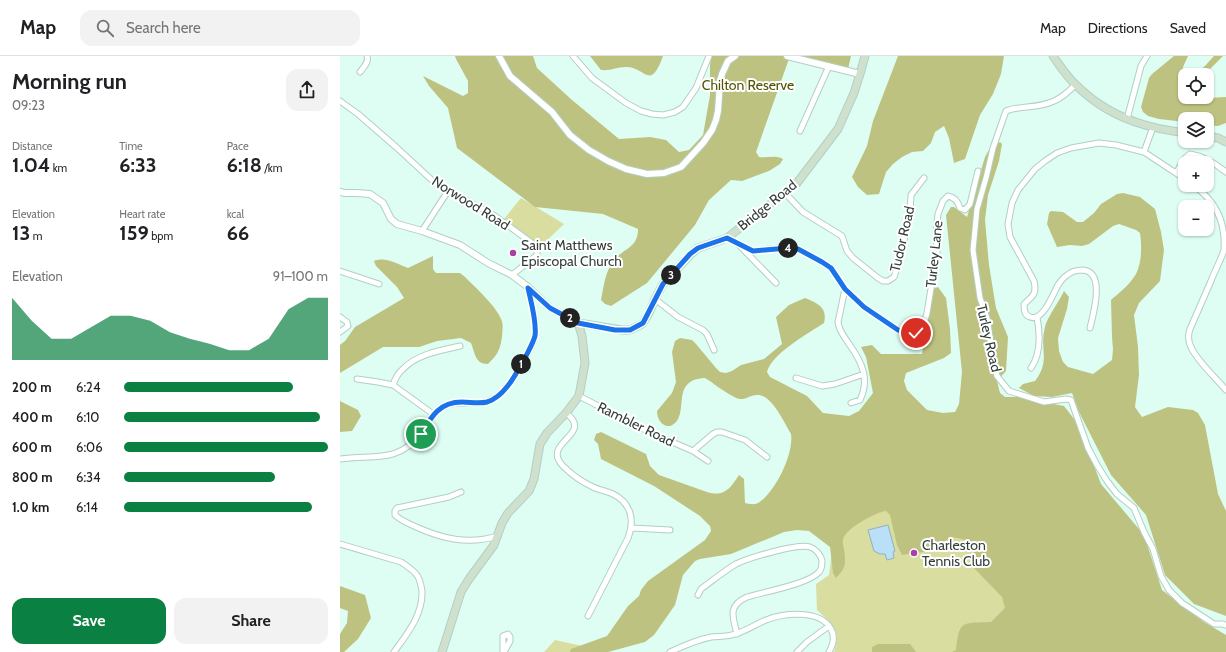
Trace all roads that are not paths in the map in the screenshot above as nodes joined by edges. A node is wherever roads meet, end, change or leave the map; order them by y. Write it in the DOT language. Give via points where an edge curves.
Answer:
graph roads {
  1 [pos="367,56"];
  2 [pos="499,56"];
  3 [pos="573,56"];
  4 [pos="709,56"];
  5 [pos="735,56"];
  6 [pos="787,56"];
  7 [pos="865,56"];
  8 [pos="1053,56"];
  9 [pos="1147,56"];
  10 [pos="728,58"];
  11 [pos="829,66"];
  12 [pos="360,72"];
  13 [pos="860,74"];
  14 [pos="1075,85"];
  15 [pos="340,101"];
  16 [pos="1127,119"];
  17 [pos="1154,127"];
  18 [pos="800,131"];
  19 [pos="1178,131"];
  20 [pos="1214,137"];
  21 [pos="1226,142"];
  22 [pos="1144,152"];
  23 [pos="978,171"];
  24 [pos="1226,172"];
  25 [pos="1176,173"];
  26 [pos="924,178"];
  27 [pos="448,191"];
  28 [pos="340,192"];
  29 [pos="1202,192"];
  30 [pos="785,193"];
  31 [pos="422,231"];
  32 [pos="727,238"];
  33 [pos="738,244"];
  34 [pos="340,271"];
  35 [pos="512,275"];
  36 [pos="776,283"];
  37 [pos="378,284"];
  38 [pos="528,288"];
  39 [pos="845,289"];
  40 [pos="655,299"];
  41 [pos="340,317"];
  42 [pos="1036,317"];
  43 [pos="578,323"];
  44 [pos="1090,328"];
  45 [pos="340,332"];
  46 [pos="460,346"];
  47 [pos="714,350"];
  48 [pos="1031,368"];
  49 [pos="864,374"];
  50 [pos="796,378"];
  51 [pos="357,379"];
  52 [pos="394,385"];
  53 [pos="1226,390"];
  54 [pos="579,396"];
  55 [pos="851,403"];
  56 [pos="433,414"];
  57 [pos="566,414"];
  58 [pos="693,451"];
  59 [pos="767,457"];
  60 [pos="340,459"];
  61 [pos="708,461"];
  62 [pos="461,492"];
  63 [pos="632,528"];
  64 [pos="670,530"];
  65 [pos="498,536"];
  66 [pos="340,544"];
  67 [pos="698,595"];
  68 [pos="588,616"];
  69 [pos="829,626"];
  70 [pos="1226,626"];
  71 [pos="737,634"];
  72 [pos="394,652"];
  73 [pos="442,652"];
  74 [pos="670,652"];
  75 [pos="797,652"];
  76 [pos="829,652"];
  1 -- 12 [label="street" via="365,66"];
  2 -- 10 [label="street" via="510,76 552,112 570,135 608,161 647,174 664,173 681,167 703,143 716,120 720,82"];
  3 -- 4 [label="street" via="592,78 626,103 640,111 663,115 683,107 696,88"];
  5 -- 10 [label="street"];
  6 -- 11 [label="street"];
  7 -- 13 [label="main road, Bridge Road"];
  8 -- 14 [label="main road"];
  9 -- 16 [label="street" via="1141,66"];
  11 -- 13 [label="street"];
  11 -- 18 [label="street"];
  13 -- 30 [label="main road, Bridge Road" via="838,129 797,183"];
  14 -- 16 [label="main road" via="1097,102"];
  14 -- 70 [label="street, Turley Road" via="1062,98 1052,102 1006,111 993,148 977,209 973,250 996,376 1009,391 1044,402 1066,398 1071,400 1088,448 1107,481 1117,494 1134,508 1169,590 1182,603 1214,624"];
  15 -- 27 [label="street, Norwood Road" via="396,147 435,184"];
  16 -- 17 [label="main road"];
  17 -- 19 [label="main road"];
  17 -- 22 [label="street"];
  20 -- 21 [label="main road"];
  22 -- 25 [label="street"];
  22 -- 42 [label="street" via="1100,142 1071,148 1057,153 1035,169 1018,190 1012,203 1008,224 1010,237 1034,281 1036,290 1032,298 1024,304 1025,313 1031,318"];
  23 -- 39 [label="street, Turley Lane" via="970,204 965,210 960,208 953,197 948,196 938,214 937,252 927,313 921,331 907,333 898,330 864,307"];
  24 -- 25 [label="street" via="1205,159 1190,154"];
  26 -- 30 [label="street, Tudor Road" via="911,195 910,213 900,259 894,277 888,281 878,278 853,258 847,251 842,236 803,212"];
  27 -- 31 [label="street"];
  27 -- 35 [label="street, Norwood Road" via="495,216 536,246 537,255"];
  28 -- 31 [label="street, Bridge Road" via="370,194 383,203 391,219 397,224"];
  29 -- 53 [label="street" via="1218,210 1224,226 1225,243 1190,328 1189,338 1195,354"];
  30 -- 32 [label="main road, Bridge Road"];
  31 -- 35 [label="street, Bridge Road" via="460,245"];
  32 -- 33 [label="street"];
  32 -- 40 [label="main road, Bridge Road" via="698,248 690,254 663,284"];
  33 -- 36 [label="street"];
  33 -- 39 [label="street, Turley Lane" via="753,251 798,249 831,268"];
  34 -- 37 [label="street"];
  35 -- 38 [label="street, Bridge Road"];
  38 -- 43 [label="street, Bridge Road" via="550,308"];
  38 -- 56 [label="street" via="535,336 517,373 506,388 487,402 450,404"];
  39 -- 49 [label="street" via="839,327 856,354"];
  40 -- 43 [label="main road, Bridge Road" via="643,323 630,330 615,330"];
  40 -- 47 [label="street" via="678,317 703,330"];
  41 -- 45 [label="street" via="348,326"];
  42 -- 44 [label="street" via="1043,312 1065,276 1077,270 1087,271 1096,283 1097,290"];
  42 -- 48 [label="street" via="1038,348 1036,361"];
  43 -- 54 [label="main road" via="585,363"];
  46 -- 52 [label="street" via="414,360 402,369"];
  49 -- 50 [label="street" via="822,386"];
  49 -- 55 [label="street" via="863,394 860,400"];
  51 -- 52 [label="street"];
  52 -- 56 [label="street"];
  54 -- 57 [label="main road"];
  54 -- 58 [label="street, Rambler Road" via="649,432"];
  56 -- 60 [label="street" via="410,446 397,453 382,457"];
  57 -- 63 [label="street" via="575,423 575,428 558,449 557,457 577,478 621,500 628,508"];
  57 -- 65 [label="main road" via="540,444 534,480 529,491 508,513"];
  58 -- 59 [label="street" via="713,434 722,432 745,440"];
  58 -- 61 [label="street, Rambler Road"];
  62 -- 65 [label="street" via="449,497 402,506 397,508 395,515 418,528 454,540 488,539"];
  63 -- 64 [label="street"];
  63 -- 68 [label="street"];
  65 -- 73 [label="main road" via="461,592"];
  66 -- 72 [label="street" via="401,562 418,575 422,597 419,610 412,626"];
  67 -- 71 [label="street" via="701,589 736,564 776,551 810,547 816,551 822,561 822,568 818,573 804,582 742,599 734,607 732,613"];
  69 -- 71 [label="street" via="816,617 781,616"];
  69 -- 75 [label="street"];
  69 -- 76 [label="street" via="834,639"];
  71 -- 74 [label="street" via="698,640"];
}
